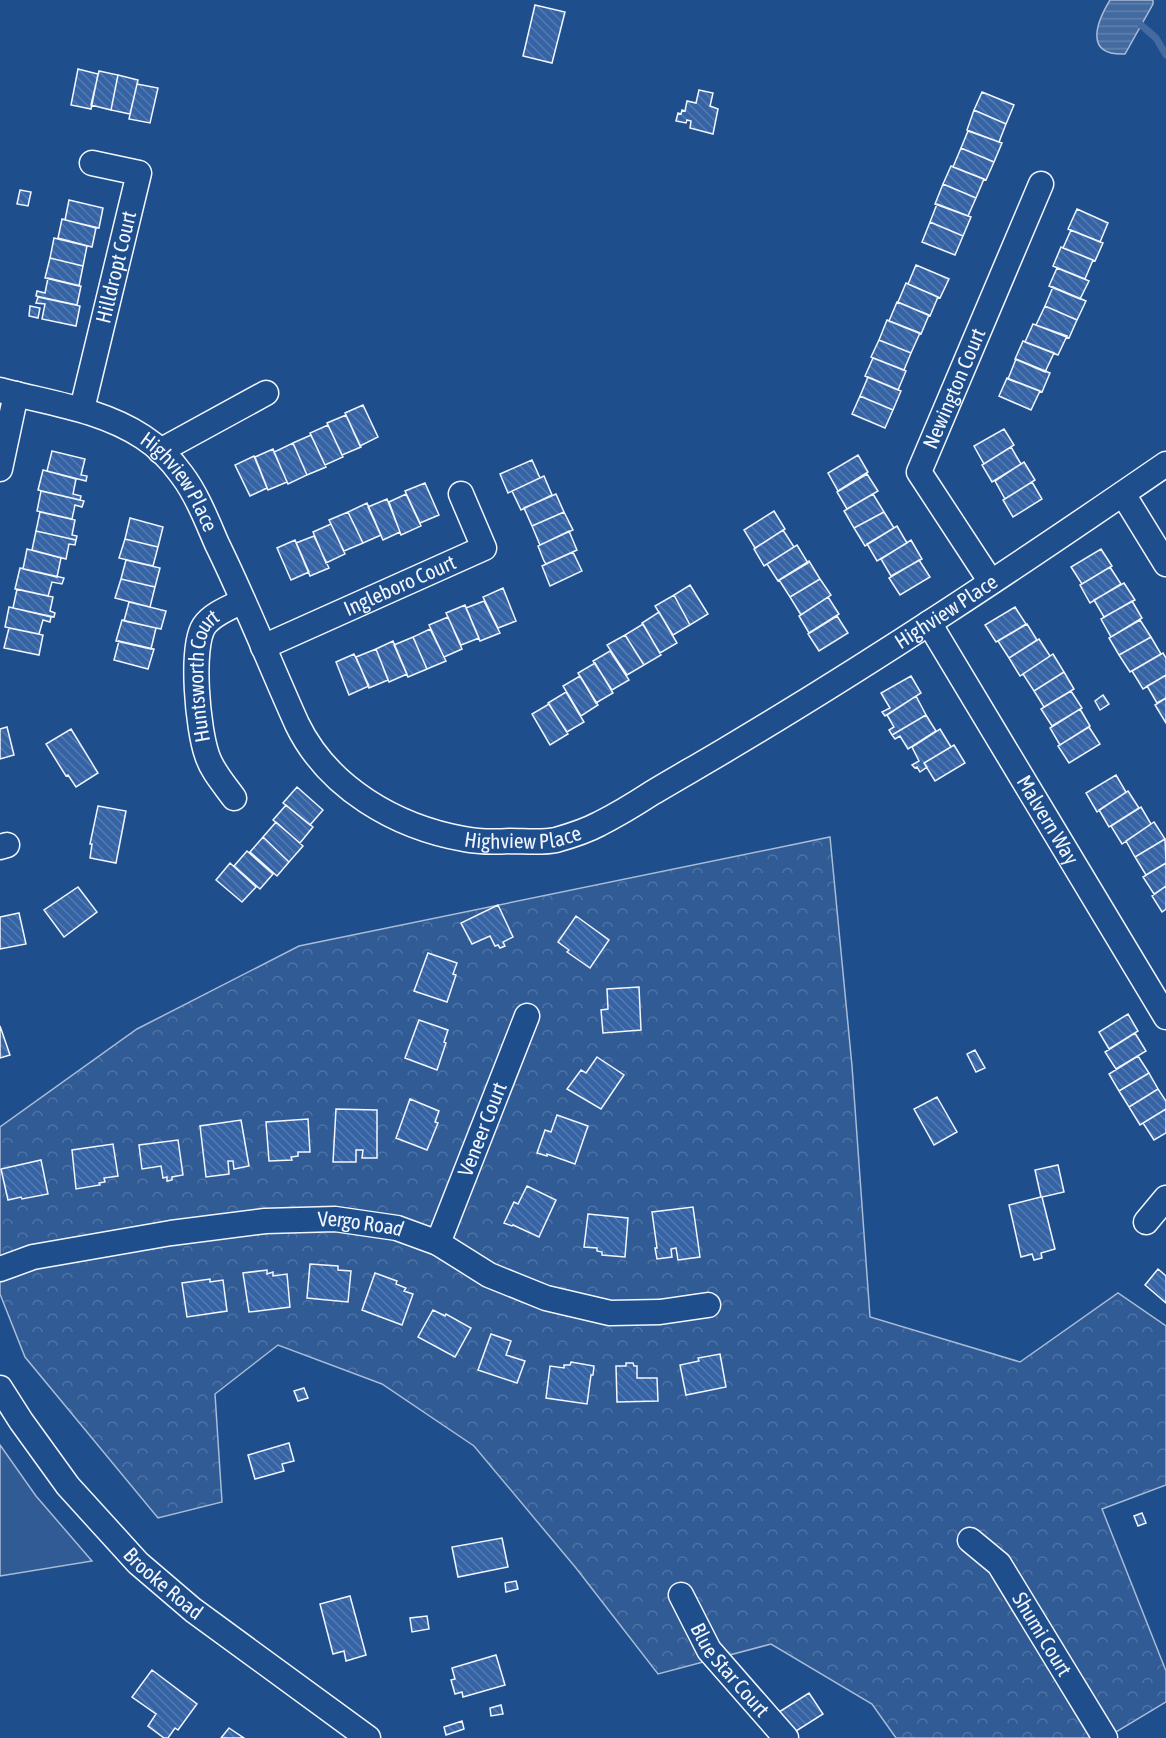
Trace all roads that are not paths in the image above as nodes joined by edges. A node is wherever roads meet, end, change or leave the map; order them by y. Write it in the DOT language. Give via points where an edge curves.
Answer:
graph roads {
  1 [pos="92,163"];
  2 [pos="1041,184"];
  3 [pos="8,392"];
  4 [pos="266,393"];
  5 [pos="82,409"];
  6 [pos="160,451"];
  7 [pos="1166,464"];
  8 [pos="0,469"];
  9 [pos="461,494"];
  10 [pos="1123,494"];
  11 [pos="1166,564"];
  12 [pos="991,582"];
  13 [pos="243,601"];
  14 [pos="929,623"];
  15 [pos="263,647"];
  16 [pos="234,798"];
  17 [pos="527,1016"];
  18 [pos="1166,1017"];
  19 [pos="1166,1198"];
  20 [pos="1146,1222"];
  21 [pos="438,1243"];
  22 [pos="0,1269"];
  23 [pos="708,1305"];
  24 [pos="0,1388"];
  25 [pos="970,1539"];
  26 [pos="681,1595"];
  27 [pos="368,1738"];
  28 [pos="786,1738"];
  29 [pos="1105,1738"];
  1 -- 5 [label="street, Hilldropt Court" via="140,173"];
  2 -- 12 [label="street, Newington Court" via="919,472"];
  3 -- 5 [label="street, Highview Place"];
  3 -- 8 [label="street"];
  4 -- 6 [label="street"];
  5 -- 6 [label="street, Highview Place" via="141,435"];
  6 -- 13 [label="street, Highview Place" via="183,475 197,500"];
  7 -- 10 [label="street, Highview Place"];
  9 -- 15 [label="street, Ingleboro Court" via="484,548"];
  10 -- 11 [label="street"];
  10 -- 12 [label="street, Highview Place"];
  12 -- 14 [label="street, Highview Place"];
  13 -- 15 [label="street, Highview Place"];
  13 -- 16 [label="street, Huntsworth Court" via="207,623 200,634 198,651 197,699 206,754"];
  14 -- 15 [label="street, Highview Place" via="796,708 597,826 552,841 465,840 426,830 375,807 333,774 303,737"];
  14 -- 18 [label="street, Malvern Way"];
  17 -- 21 [label="street, Veneer Court"];
  19 -- 20 [label="street"];
  21 -- 22 [label="street, Vergo Road" via="397,1228 335,1219 265,1221 74,1248"];
  21 -- 23 [label="street, Vergo Road" via="489,1275 546,1299 610,1313 660,1312"];
  24 -- 27 [label="street, Brooke Road" via="68,1486 138,1563 193,1610"];
  25 -- 29 [label="street, Shumi Court" via="999,1564"];
  26 -- 28 [label="street, Blue Star Court" via="709,1650"];
}
